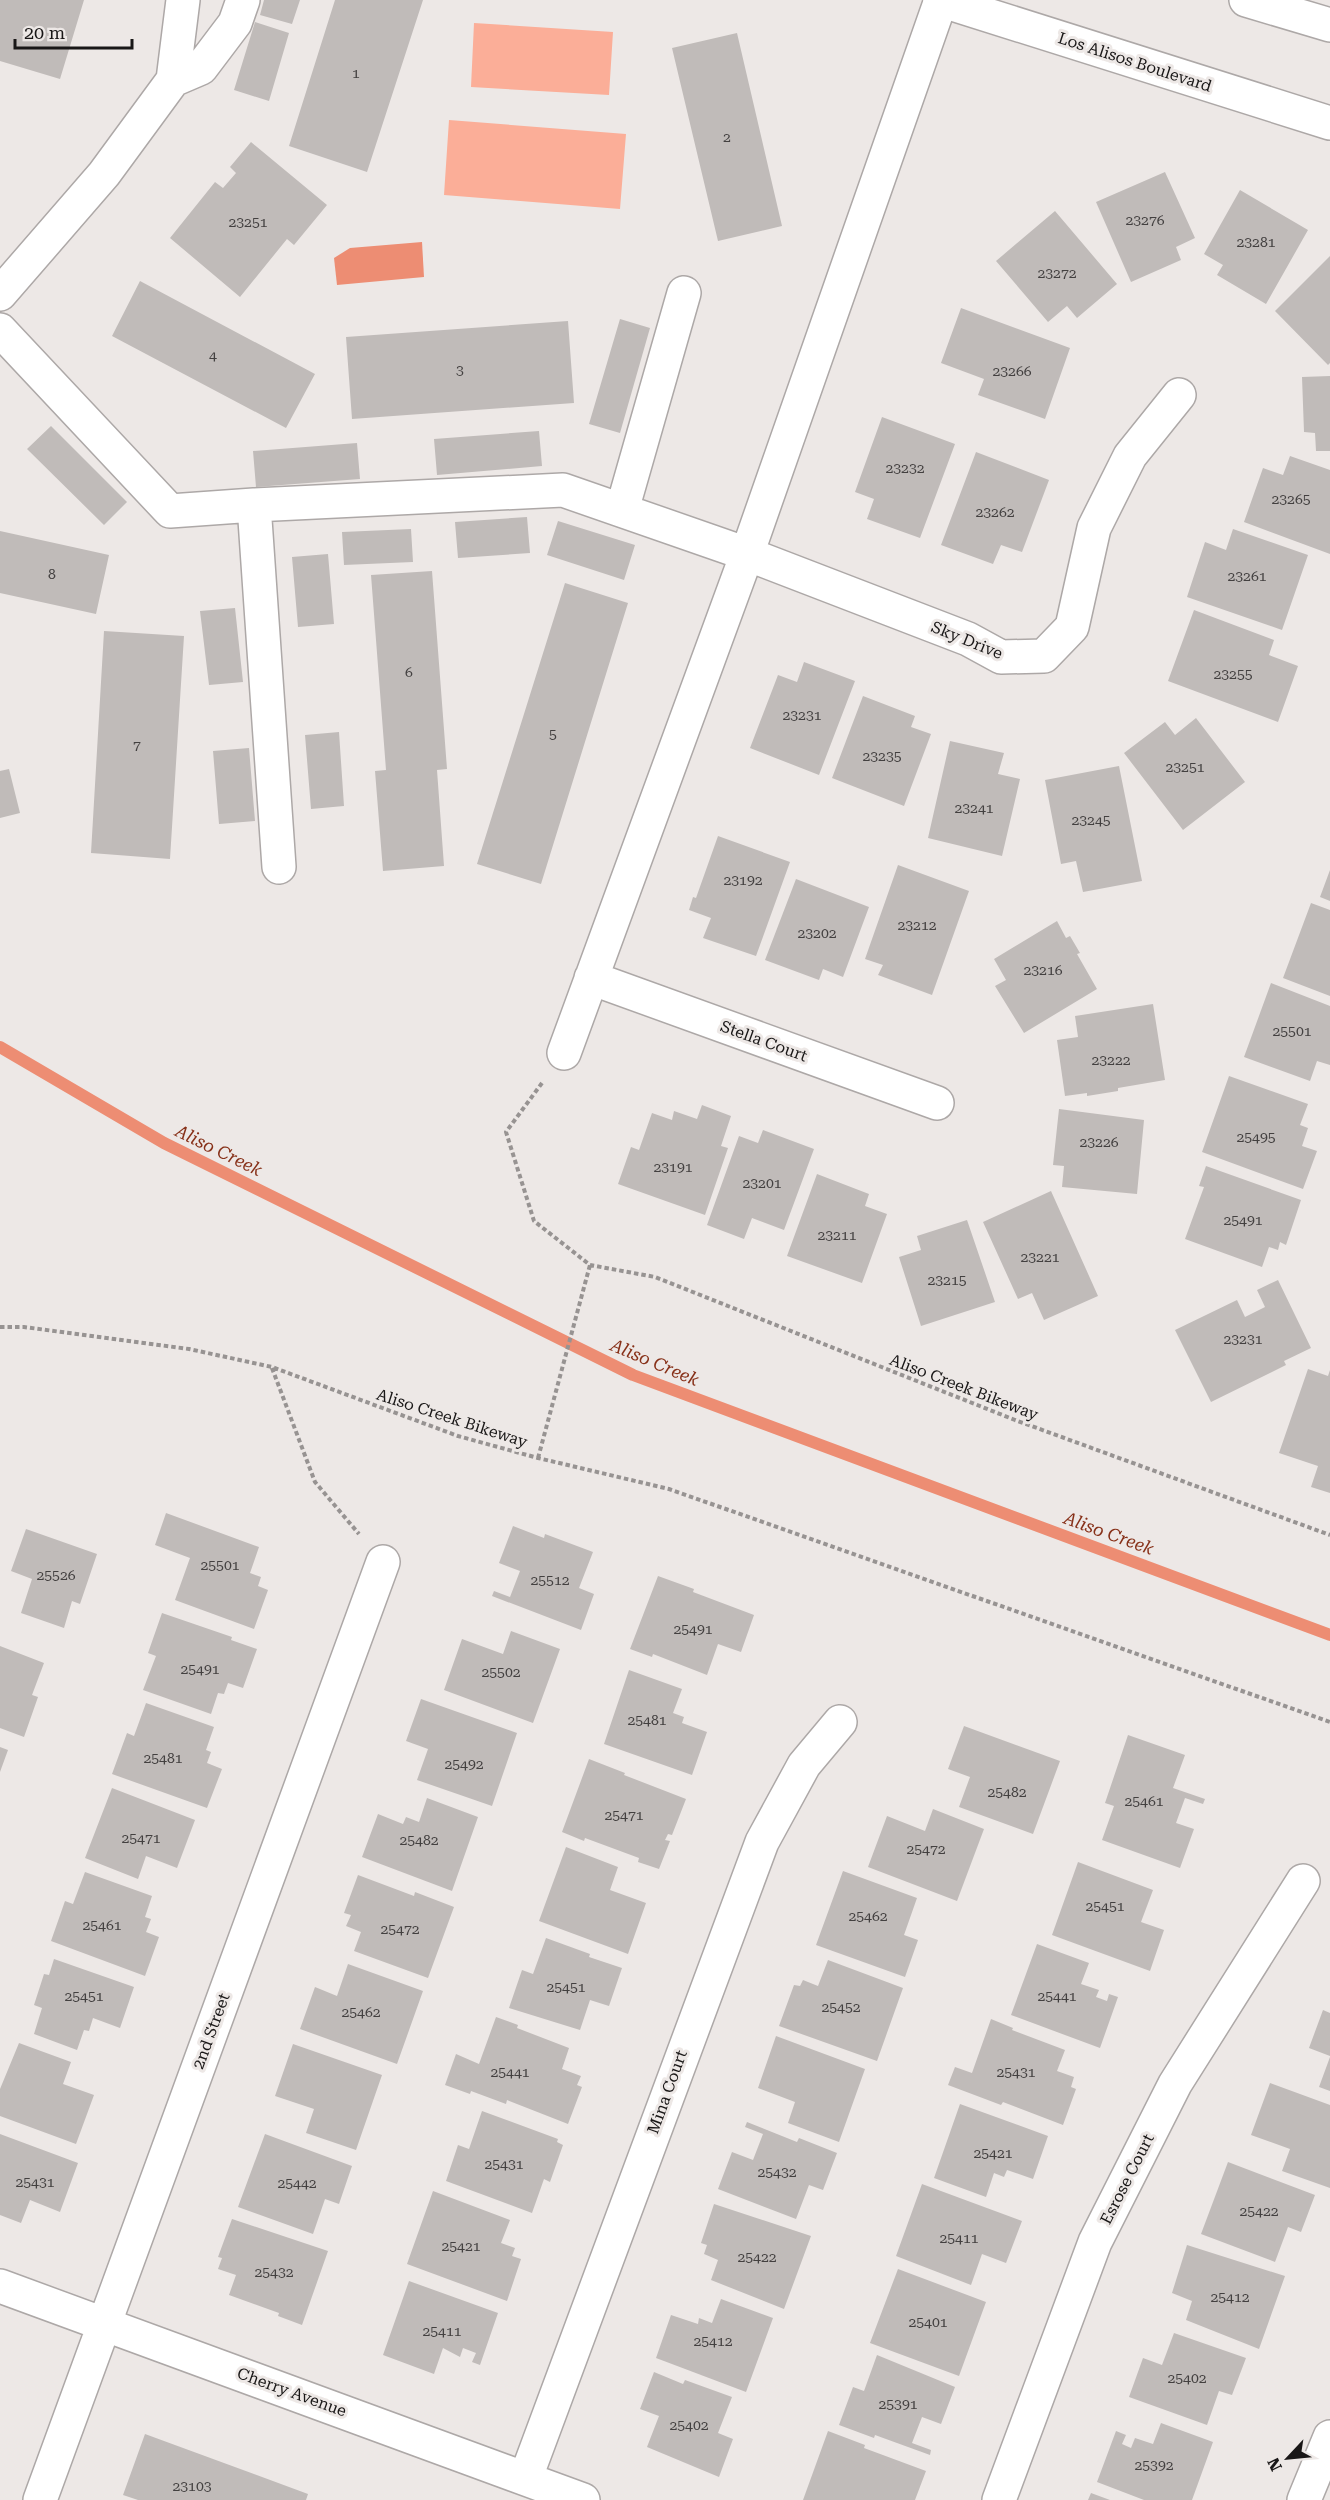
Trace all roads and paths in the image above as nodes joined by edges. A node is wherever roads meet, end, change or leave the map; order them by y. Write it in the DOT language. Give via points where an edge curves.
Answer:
graph roads {
  1 [pos="183,0"];
  2 [pos="243,0"];
  3 [pos="941,0"];
  4 [pos="1246,0"];
  5 [pos="1330,26"];
  6 [pos="173,80"];
  7 [pos="1330,123"];
  8 [pos="684,293"];
  9 [pos="0,294"];
  10 [pos="6,347"];
  11 [pos="1179,395"];
  12 [pos="254,505"];
  13 [pos="622,510"];
  14 [pos="747,554"];
  15 [pos="279,867"];
  16 [pos="591,978"];
  17 [pos="564,1053"];
  18 [pos="937,1103"];
  19 [pos="590,1265"];
  20 [pos="0,1327"];
  21 [pos="272,1367"];
  22 [pos="538,1458"];
  23 [pos="1330,1535"];
  24 [pos="383,1562"];
  25 [pos="840,1722"];
  26 [pos="1330,1722"];
  27 [pos="1303,1881"];
  28 [pos="0,2286"];
  29 [pos="104,2324"];
  30 [pos="1330,2437"];
  31 [pos="562,2494"];
  32 [pos="40,2500"];
  33 [pos="999,2500"];
  34 [pos="1304,2500"];
  1 -- 6 [label="street"];
  2 -- 6 [label="street" via="235,23 201,68"];
  3 -- 7 [label="street, Los Alisos Boulevard"];
  3 -- 14 [label="street"];
  4 -- 5 [label="street"];
  6 -- 9 [label="street" via="104,174"];
  8 -- 13 [label="street"];
  10 -- 12 [label="street, Sky Drive" via="171,511"];
  11 -- 14 [label="street, Sky Drive" via="1130,456 1094,528 1072,627 1044,656 1001,657 968,639"];
  12 -- 13 [label="street, Sky Drive" via="563,490"];
  12 -- 15 [label="street"];
  13 -- 14 [label="street, Sky Drive"];
  14 -- 16 [label="street"];
  16 -- 17 [label="street"];
  16 -- 18 [label="street, Stella Court"];
  17 -- 19 [label="path, Aliso Creek Bikeway" via="506,1132 534,1221"];
  19 -- 22 [label="path, Aliso Creek Bikeway"];
  19 -- 23 [label="path, Aliso Creek Bikeway" via="655,1277 1015,1420"];
  20 -- 21 [label="path, Aliso Creek Bikeway" via="189,1348"];
  21 -- 22 [label="path, Aliso Creek Bikeway" via="458,1436"];
  21 -- 24 [label="path" via="315,1482"];
  22 -- 26 [label="path" via="669,1489"];
  24 -- 29 [label="street, 2nd Street"];
  25 -- 31 [label="street, Mina Court" via="804,1766 762,1842"];
  27 -- 33 [label="street, Esrose Court" via="1175,2084 1095,2242"];
  28 -- 29 [label="street, Cherry Avenue"];
  29 -- 31 [label="street, Cherry Avenue"];
  29 -- 32 [label="street, 2nd Street"];
  30 -- 34 [label="street"];
}
